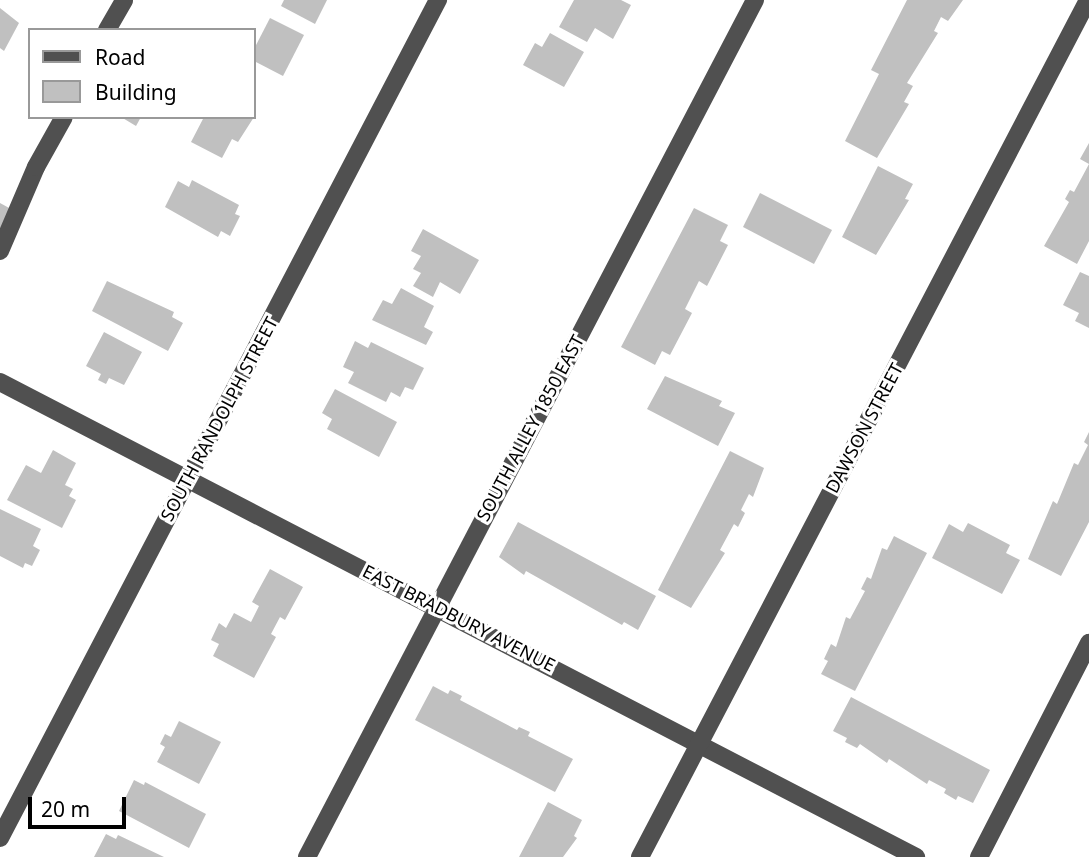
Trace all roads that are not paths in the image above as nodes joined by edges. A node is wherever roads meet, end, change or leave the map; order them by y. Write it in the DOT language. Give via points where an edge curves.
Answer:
graph roads {
  1 [pos="124,0"];
  2 [pos="438,0"];
  3 [pos="755,0"];
  4 [pos="1088,0"];
  5 [pos="108,28"];
  6 [pos="63,119"];
  7 [pos="0,251"];
  8 [pos="0,382"];
  9 [pos="187,479"];
  10 [pos="436,606"];
  11 [pos="1089,643"];
  12 [pos="699,744"];
  13 [pos="0,838"];
  14 [pos="307,857"];
  15 [pos="640,857"];
  16 [pos="916,857"];
  17 [pos="979,857"];
  1 -- 5 [label="street"];
  2 -- 9 [label="street, SOUTH RANDOLPH STREET"];
  3 -- 10 [label="street, SOUTH ALLEY 1850 EAST"];
  4 -- 12 [label="street, DAWSON STREET"];
  6 -- 7 [label="street" via="36,167"];
  8 -- 9 [label="street, EAST BRADBURY AVENUE"];
  9 -- 10 [label="street, EAST BRADBURY AVENUE"];
  9 -- 13 [label="street, SOUTH RANDOLPH STREET"];
  10 -- 12 [label="street, EAST BRADBURY AVENUE"];
  10 -- 14 [label="street, SOUTH ALLEY 1850 EAST"];
  11 -- 17 [label="street"];
  12 -- 15 [label="street, DAWSON STREET"];
  12 -- 16 [label="street, EAST BRADBURY AVENUE"];
}
